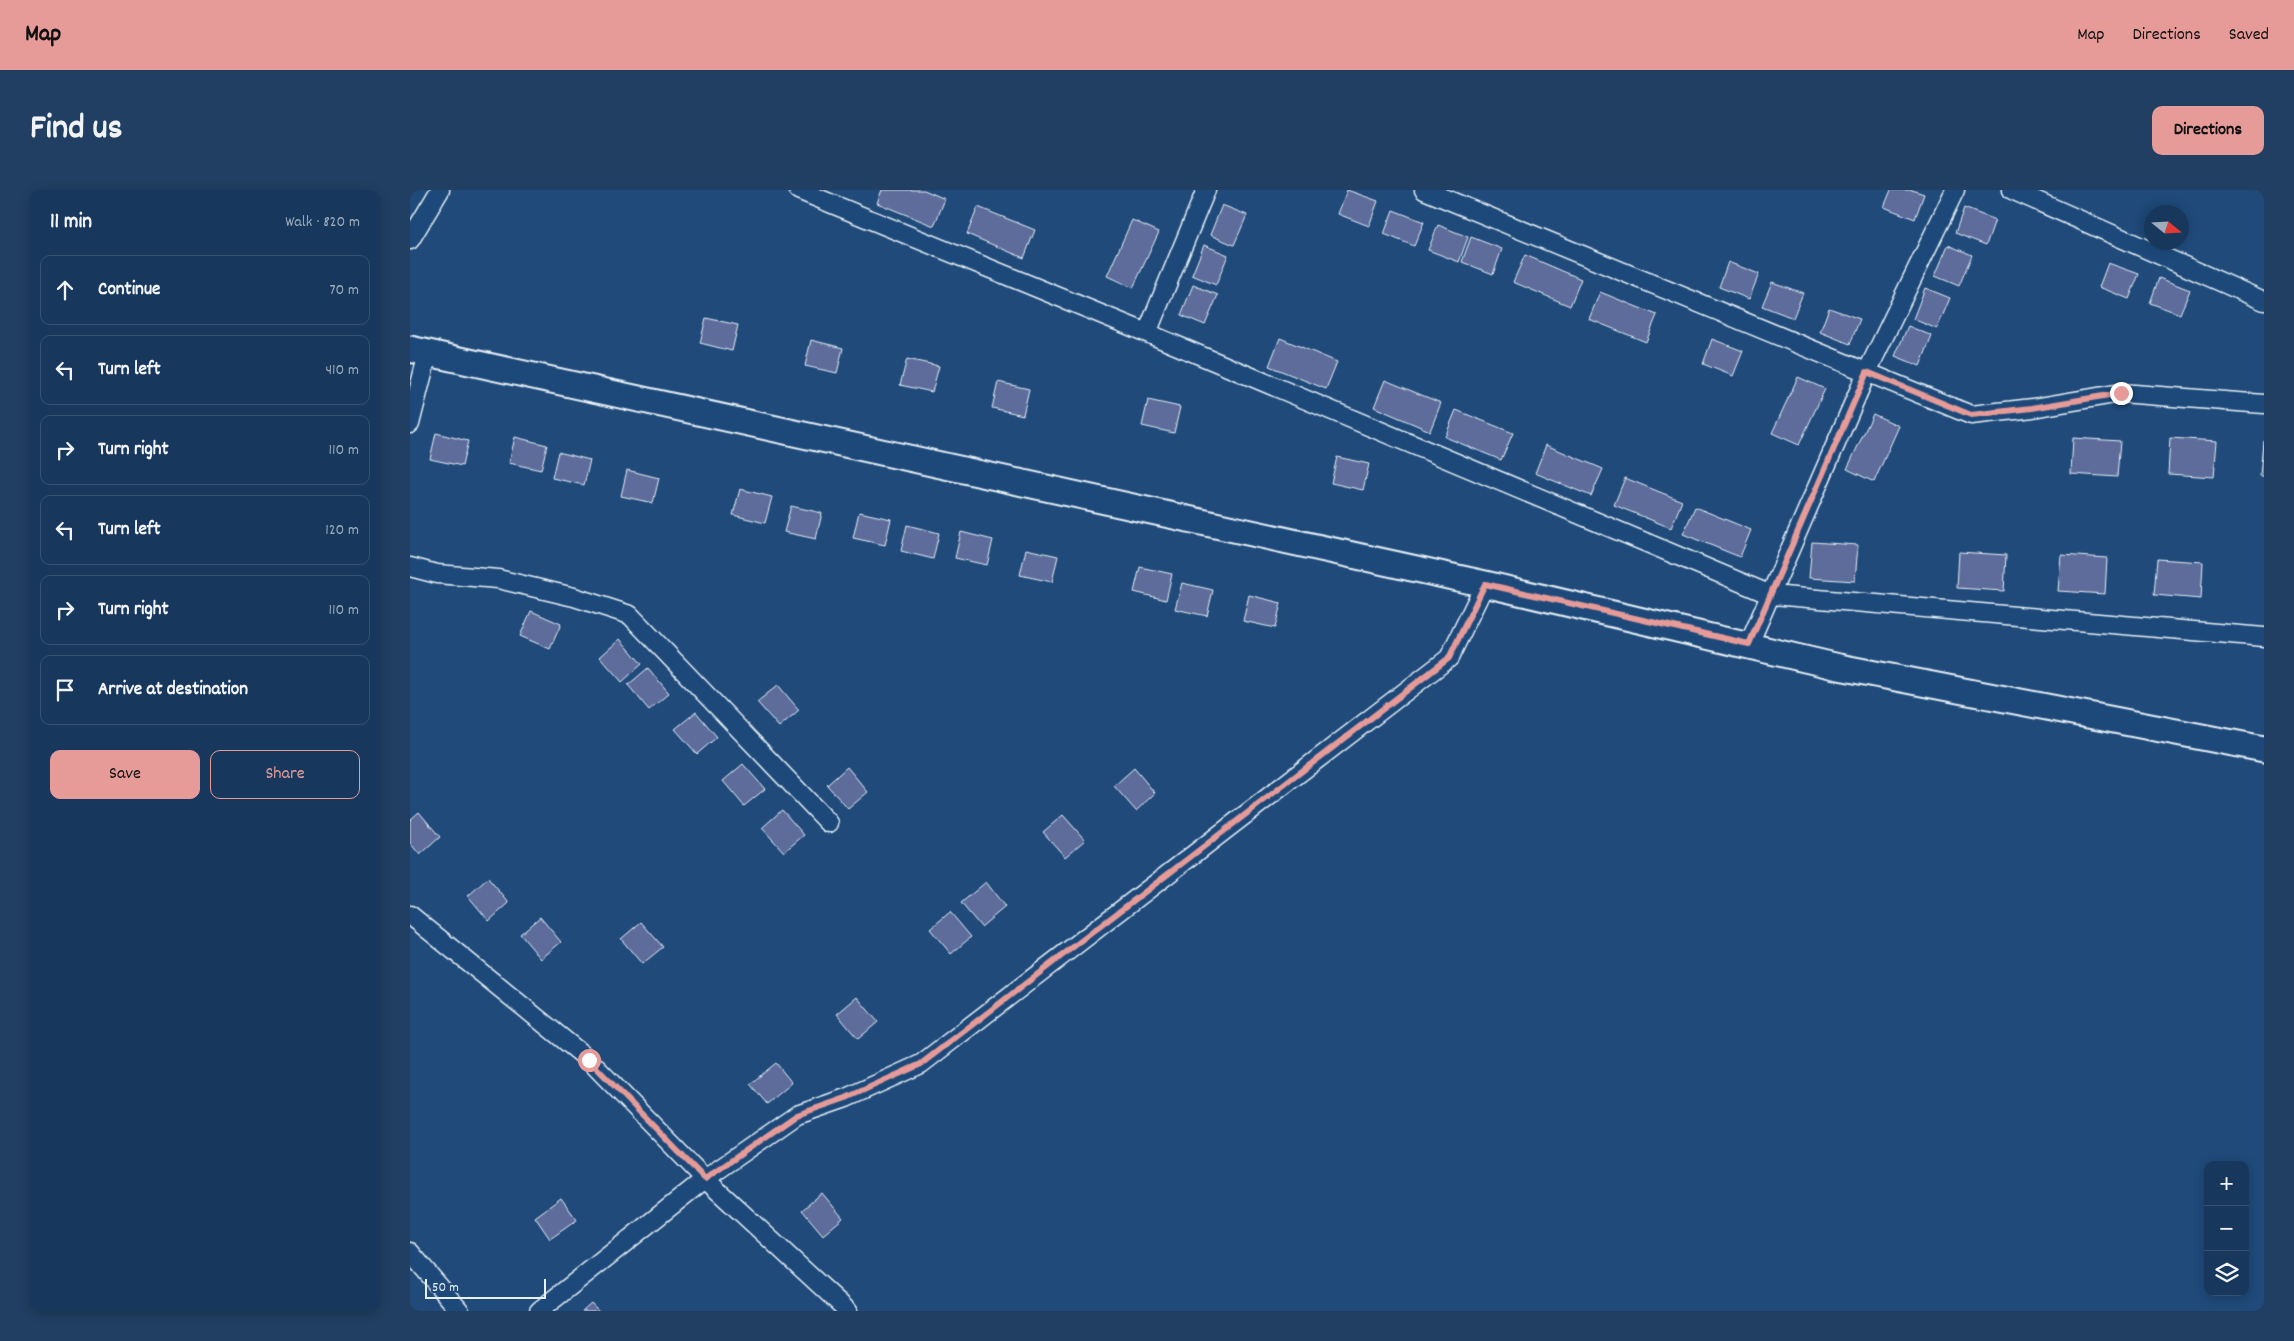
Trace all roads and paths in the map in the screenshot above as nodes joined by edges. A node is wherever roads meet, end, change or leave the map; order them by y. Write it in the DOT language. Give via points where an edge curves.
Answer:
graph roads {
  1 [pos="440,190"];
  2 [pos="798,190"];
  3 [pos="1206,190"];
  4 [pos="1424,190"];
  5 [pos="1956,190"];
  6 [pos="2012,190"];
  7 [pos="410,240"];
  8 [pos="2264,301"];
  9 [pos="1147,333"];
  10 [pos="419,351"];
  11 [pos="1867,372"];
  12 [pos="2264,404"];
  13 [pos="410,424"];
  14 [pos="410,567"];
  15 [pos="1485,584"];
  16 [pos="1771,596"];
  17 [pos="2264,637"];
  18 [pos="1749,644"];
  19 [pos="2264,750"];
  20 [pos="829,823"];
  21 [pos="410,915"];
  22 [pos="705,1179"];
  23 [pos="410,1252"];
  24 [pos="460,1311"];
  25 [pos="539,1311"];
  26 [pos="848,1311"];
  1 -- 7 [label="street"];
  2 -- 9 [label="street"];
  3 -- 9 [label="street"];
  4 -- 11 [label="street"];
  5 -- 11 [label="street"];
  6 -- 8 [label="street"];
  9 -- 16 [label="street"];
  10 -- 13 [label="street"];
  10 -- 15 [label="main road"];
  11 -- 12 [label="street" via="1971,415 2121,393"];
  11 -- 16 [label="street"];
  14 -- 20 [label="street" via="438,574 498,579 574,597 630,615"];
  15 -- 18 [label="main road"];
  15 -- 22 [label="street" via="1449,658 929,1058 846,1098 797,1115"];
  16 -- 17 [label="street"];
  16 -- 18 [label="street"];
  18 -- 19 [label="main road" via="1840,667"];
  21 -- 22 [label="street" via="589,1060"];
  22 -- 25 [label="street"];
  22 -- 26 [label="street"];
  23 -- 24 [label="street"];
}
